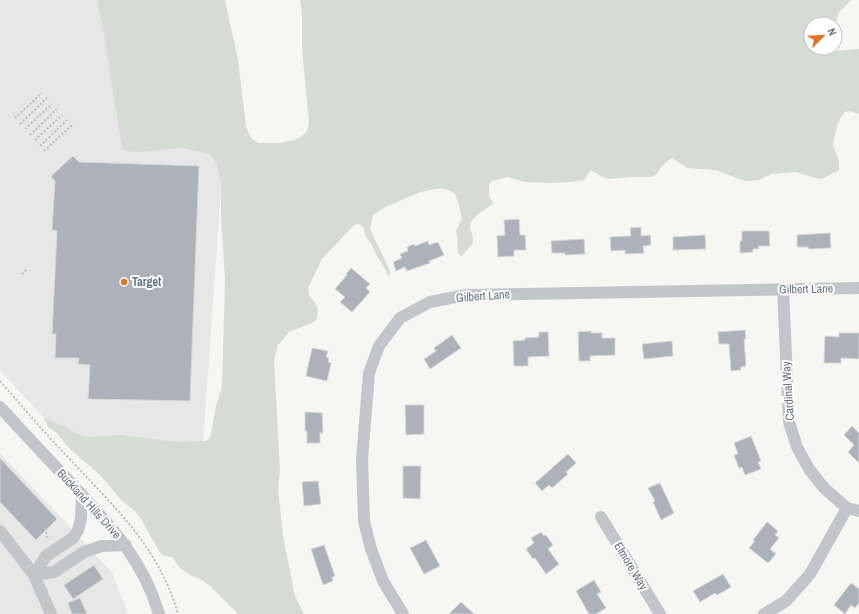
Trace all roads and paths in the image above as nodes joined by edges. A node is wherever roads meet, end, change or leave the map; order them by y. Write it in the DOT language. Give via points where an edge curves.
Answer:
graph roads {
  1 [pos="42,93"];
  2 [pos="47,98"];
  3 [pos="52,104"];
  4 [pos="57,109"];
  5 [pos="62,115"];
  6 [pos="15,118"];
  7 [pos="67,120"];
  8 [pos="20,124"];
  9 [pos="72,125"];
  10 [pos="25,129"];
  11 [pos="30,135"];
  12 [pos="35,140"];
  13 [pos="40,146"];
  14 [pos="44,151"];
  15 [pos="27,269"];
  16 [pos="22,274"];
  17 [pos="859,288"];
  18 [pos="782,289"];
  19 [pos="0,407"];
  20 [pos="82,495"];
  21 [pos="853,510"];
  22 [pos="601,517"];
  23 [pos="45,528"];
  24 [pos="0,531"];
  25 [pos="47,542"];
  26 [pos="126,546"];
  27 [pos="34,575"];
  28 [pos="51,614"];
  29 [pos="159,614"];
  30 [pos="403,614"];
  31 [pos="660,614"];
  32 [pos="764,614"];
  1 -- 6 [label="path"];
  2 -- 8 [label="path"];
  3 -- 10 [label="path"];
  4 -- 11 [label="path"];
  5 -- 12 [label="path"];
  7 -- 13 [label="path"];
  9 -- 14 [label="path"];
  15 -- 16 [label="path"];
  17 -- 18 [label="street, Gilbert Lane"];
  18 -- 21 [label="street, Cardinal Way" via="789,422 797,446 809,469 824,488"];
  18 -- 30 [label="street, Gilbert Lane" via="466,295 430,302 400,318 379,346 369,373 362,459 364,521 371,549 383,581"];
  19 -- 20 [label="street, Buckland Hills Drive"];
  20 -- 26 [label="street, Buckland Hills Drive"];
  20 -- 27 [label="street" via="78,530 73,538 46,556"];
  21 -- 32 [label="street" via="810,574 786,601"];
  22 -- 31 [label="street, Elmore Way"];
  23 -- 25 [label="path"];
  24 -- 27 [label="street"];
  26 -- 27 [label="street" via="102,546 84,552 54,572"];
  26 -- 29 [label="street, Buckland Hills Drive" via="143,574"];
  27 -- 28 [label="street"];
}
